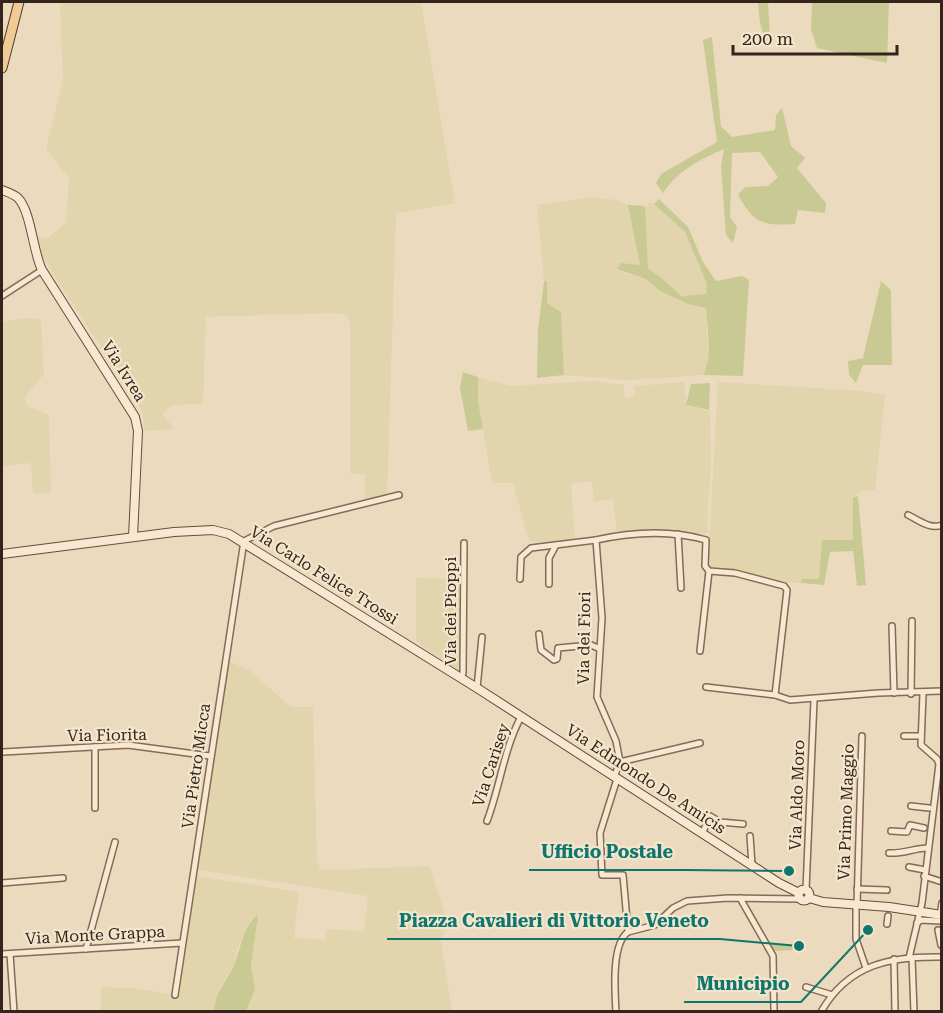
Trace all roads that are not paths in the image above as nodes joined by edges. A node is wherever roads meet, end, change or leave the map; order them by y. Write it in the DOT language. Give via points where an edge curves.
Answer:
graph roads {
  1 [pos="19,2"];
  2 [pos="2,68"];
  3 [pos="2,190"];
  4 [pos="42,270"];
  5 [pos="2,296"];
  6 [pos="399,495"];
  7 [pos="908,515"];
  8 [pos="942,525"];
  9 [pos="678,534"];
  10 [pos="133,537"];
  11 [pos="596,540"];
  12 [pos="244,541"];
  13 [pos="464,543"];
  14 [pos="556,545"];
  15 [pos="2,554"];
  16 [pos="709,571"];
  17 [pos="520,579"];
  18 [pos="549,584"];
  19 [pos="681,588"];
  20 [pos="912,621"];
  21 [pos="892,626"];
  22 [pos="539,634"];
  23 [pos="482,637"];
  24 [pos="598,648"];
  25 [pos="413,649"];
  26 [pos="700,651"];
  27 [pos="461,678"];
  28 [pos="706,687"];
  29 [pos="477,688"];
  30 [pos="942,692"];
  31 [pos="894,693"];
  32 [pos="911,694"];
  33 [pos="923,694"];
  34 [pos="775,695"];
  35 [pos="814,700"];
  36 [pos="521,717"];
  37 [pos="862,736"];
  38 [pos="904,736"];
  39 [pos="921,736"];
  40 [pos="700,743"];
  41 [pos="96,747"];
  42 [pos="2,751"];
  43 [pos="210,756"];
  44 [pos="620,762"];
  45 [pos="616,778"];
  46 [pos="911,806"];
  47 [pos="95,808"];
  48 [pos="932,809"];
  49 [pos="487,821"];
  50 [pos="742,824"];
  51 [pos="928,829"];
  52 [pos="891,831"];
  53 [pos="702,834"];
  54 [pos="750,836"];
  55 [pos="115,842"];
  56 [pos="928,848"];
  57 [pos="889,853"];
  58 [pos="752,865"];
  59 [pos="909,867"];
  60 [pos="925,873"];
  61 [pos="63,878"];
  62 [pos="942,882"];
  63 [pos="2,883"];
  64 [pos="857,889"];
  65 [pos="887,890"];
  66 [pos="804,895"];
  67 [pos="740,898"];
  68 [pos="942,903"];
  69 [pos="857,905"];
  70 [pos="889,911"];
  71 [pos="919,912"];
  72 [pos="940,921"];
  73 [pos="916,923"];
  74 [pos="887,924"];
  75 [pos="628,932"];
  76 [pos="182,944"];
  77 [pos="941,945"];
  78 [pos="86,949"];
  79 [pos="2,954"];
  80 [pos="10,954"];
  81 [pos="942,957"];
  82 [pos="911,958"];
  83 [pos="894,960"];
  84 [pos="866,968"];
  85 [pos="806,987"];
  86 [pos="175,994"];
  87 [pos="832,995"];
  88 [pos="14,1011"];
  89 [pos="616,1011"];
  90 [pos="774,1011"];
  91 [pos="821,1011"];
  92 [pos="895,1011"];
  93 [pos="914,1011"];
  1 -- 2 [label="main road"];
  3 -- 4 [label="street, Via Ivrea" via="18,198 24,207"];
  4 -- 5 [label="street"];
  4 -- 10 [label="street, Via Ivrea" via="135,417 138,431"];
  6 -- 12 [label="street" via="274,526"];
  7 -- 8 [label="street" via="929,525"];
  9 -- 11 [label="street" via="626,534"];
  9 -- 16 [label="street" via="706,540 705,566"];
  9 -- 19 [label="street"];
  10 -- 12 [label="street, Via Carlo Felice Trossi" via="213,530"];
  10 -- 15 [label="street, Via Carlo Felice Trossi"];
  11 -- 14 [label="street"];
  11 -- 24 [label="street, Via dei Fiori" via="602,618"];
  12 -- 25 [label="street, Via Carlo Felice Trossi"];
  12 -- 43 [label="street, Via Pietro Micca"];
  13 -- 27 [label="street, Via dei Pioppi"];
  14 -- 17 [label="street" via="525,551"];
  14 -- 18 [label="street" via="549,558"];
  16 -- 26 [label="street"];
  16 -- 34 [label="street" via="735,573 787,590"];
  20 -- 32 [label="street"];
  21 -- 31 [label="street"];
  22 -- 24 [label="street" via="541,650 554,660 558,648"];
  23 -- 29 [label="street"];
  24 -- 44 [label="street, Via dei Fiori" via="597,697 612,730"];
  25 -- 27 [label="street, Via Edmondo De Amicis"];
  27 -- 29 [label="street, Via Edmondo De Amicis"];
  28 -- 34 [label="street"];
  29 -- 36 [label="street, Via Edmondo De Amicis"];
  30 -- 33 [label="street"];
  31 -- 32 [label="street"];
  31 -- 35 [label="street"];
  32 -- 33 [label="street"];
  33 -- 39 [label="street"];
  34 -- 35 [label="street" via="790,700"];
  35 -- 66 [label="street, Via Aldo Moro"];
  36 -- 45 [label="street, Via Edmondo De Amicis"];
  36 -- 49 [label="street, Via Carisey"];
  37 -- 64 [label="street, Via Primo Maggio"];
  38 -- 39 [label="street"];
  39 -- 48 [label="street" via="921,745 939,764"];
  40 -- 44 [label="street"];
  41 -- 42 [label="street, Via Fiorita"];
  41 -- 43 [label="street, Via Fiorita" via="128,745"];
  41 -- 47 [label="street"];
  43 -- 76 [label="street, Via Pietro Micca"];
  44 -- 45 [label="street"];
  45 -- 53 [label="street, Via Edmondo De Amicis"];
  45 -- 75 [label="street" via="600,833 602,875 623,875"];
  46 -- 48 [label="street"];
  48 -- 51 [label="street"];
  50 -- 53 [label="street" via="720,822 710,816"];
  51 -- 52 [label="street" via="910,825 907,832"];
  51 -- 56 [label="street"];
  53 -- 58 [label="street, Via Edmondo De Amicis"];
  54 -- 58 [label="street"];
  55 -- 78 [label="street"];
  56 -- 57 [label="street"];
  56 -- 60 [label="street"];
  58 -- 66 [label="street, Via Edmondo De Amicis"];
  59 -- 60 [label="street"];
  60 -- 62 [label="street"];
  60 -- 71 [label="street"];
  61 -- 63 [label="street"];
  64 -- 65 [label="street, Via Primo Maggio"];
  64 -- 69 [label="street, Via Primo Maggio"];
  66 -- 67 [label="street"];
  66 -- 69 [label="street, Via Edmondo De Amicis" via="823,902"];
  67 -- 75 [label="street" via="687,902 673,908 655,925"];
  67 -- 90 [label="street" via="773,956"];
  68 -- 72 [label="street"];
  69 -- 70 [label="street, Via Edmondo De Amicis"];
  69 -- 84 [label="street, Via Primo Maggio" via="856,939"];
  70 -- 71 [label="street, Via Edmondo De Amicis"];
  70 -- 74 [label="street"];
  71 -- 72 [label="street, Via Edmondo De Amicis"];
  71 -- 73 [label="street"];
  72 -- 73 [label="street"];
  72 -- 77 [label="street"];
  73 -- 82 [label="street"];
  75 -- 89 [label="street" via="618,952"];
  76 -- 78 [label="street, Via Monte Grappa"];
  76 -- 86 [label="street, Via Pietro Micca"];
  78 -- 80 [label="street, Via Monte Grappa"];
  79 -- 80 [label="street, Via Monte Grappa"];
  80 -- 88 [label="street, Via Monte Grappa"];
  81 -- 82 [label="street"];
  82 -- 83 [label="street"];
  82 -- 93 [label="street"];
  83 -- 84 [label="street"];
  83 -- 92 [label="street"];
  84 -- 87 [label="street"];
  85 -- 87 [label="street"];
  87 -- 91 [label="street"];
}
